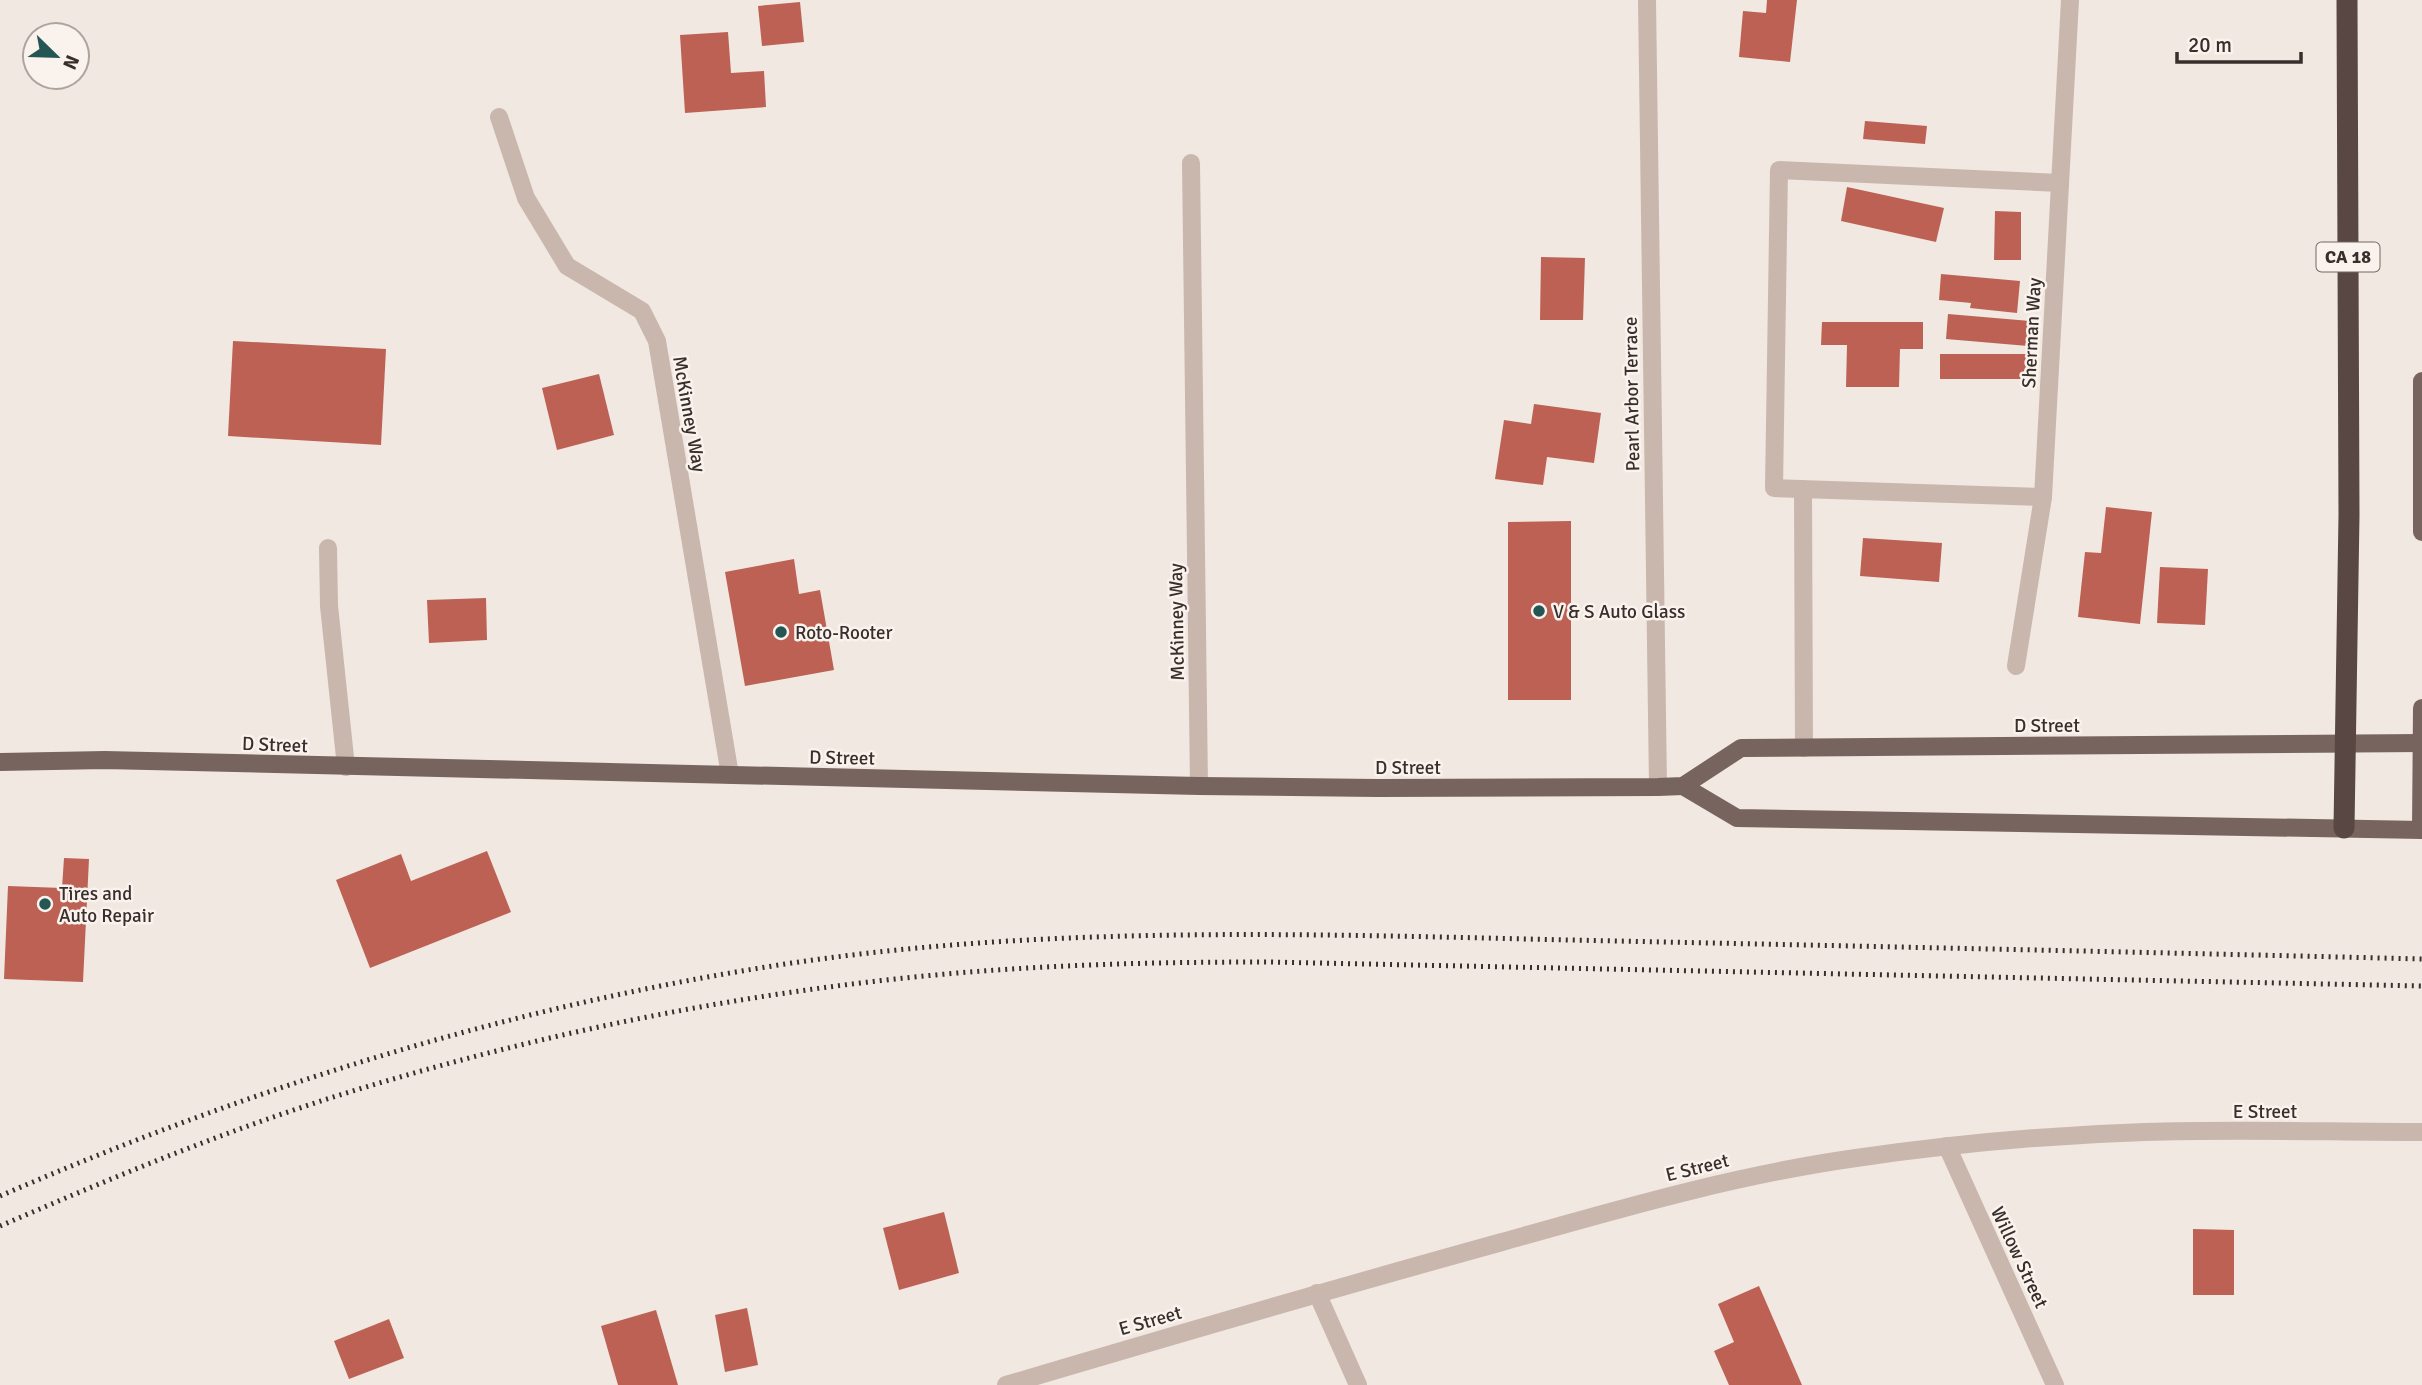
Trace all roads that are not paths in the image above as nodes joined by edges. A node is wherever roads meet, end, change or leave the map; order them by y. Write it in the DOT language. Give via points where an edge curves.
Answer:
graph roads {
  1 [pos="1647,0"];
  2 [pos="2070,0"];
  3 [pos="2347,0"];
  4 [pos="499,117"];
  5 [pos="1191,163"];
  6 [pos="2060,183"];
  7 [pos="2422,381"];
  8 [pos="1803,489"];
  9 [pos="2043,497"];
  10 [pos="2422,533"];
  11 [pos="328,548"];
  12 [pos="2016,666"];
  13 [pos="2422,708"];
  14 [pos="2422,743"];
  15 [pos="2345,744"];
  16 [pos="1804,748"];
  17 [pos="0,762"];
  18 [pos="346,766"];
  19 [pos="730,775"];
  20 [pos="1199,786"];
  21 [pos="1683,786"];
  22 [pos="1658,787"];
  23 [pos="2344,828"];
  24 [pos="2422,830"];
  25 [pos="2422,1132"];
  26 [pos="1947,1146"];
  27 [pos="1317,1293"];
  28 [pos="1006,1385"];
  29 [pos="1358,1385"];
  30 [pos="2055,1385"];
  1 -- 22 [label="street, Pearl Arbor Terrace"];
  2 -- 6 [label="street, Sherman Way"];
  3 -- 15 [label="highway, CA 18"];
  4 -- 19 [label="street, McKinney Way" via="526,198 567,265 642,311 657,341"];
  5 -- 20 [label="street, McKinney Way"];
  6 -- 8 [label="street" via="1779,170 1774,488"];
  6 -- 9 [label="street, Sherman Way"];
  7 -- 10 [label="main road"];
  8 -- 9 [label="street"];
  8 -- 16 [label="street"];
  9 -- 12 [label="street, Sherman Way"];
  11 -- 18 [label="street" via="329,606"];
  13 -- 14 [label="main road"];
  14 -- 15 [label="main road, D Street"];
  14 -- 24 [label="main road"];
  15 -- 16 [label="main road, D Street"];
  15 -- 23 [label="highway"];
  16 -- 21 [label="main road, D Street" via="1741,748"];
  17 -- 18 [label="main road, D Street"];
  18 -- 19 [label="main road, D Street"];
  19 -- 20 [label="main road, D Street"];
  20 -- 22 [label="main road, D Street"];
  21 -- 22 [label="main road, D Street"];
  21 -- 23 [label="main road" via="1737,818"];
  23 -- 24 [label="main road"];
  25 -- 26 [label="street, E Street" via="2149,1132"];
  26 -- 27 [label="street, E Street" via="1853,1158 1673,1194"];
  26 -- 30 [label="street, Willow Street"];
  27 -- 28 [label="street, E Street"];
  27 -- 29 [label="street"];
}
